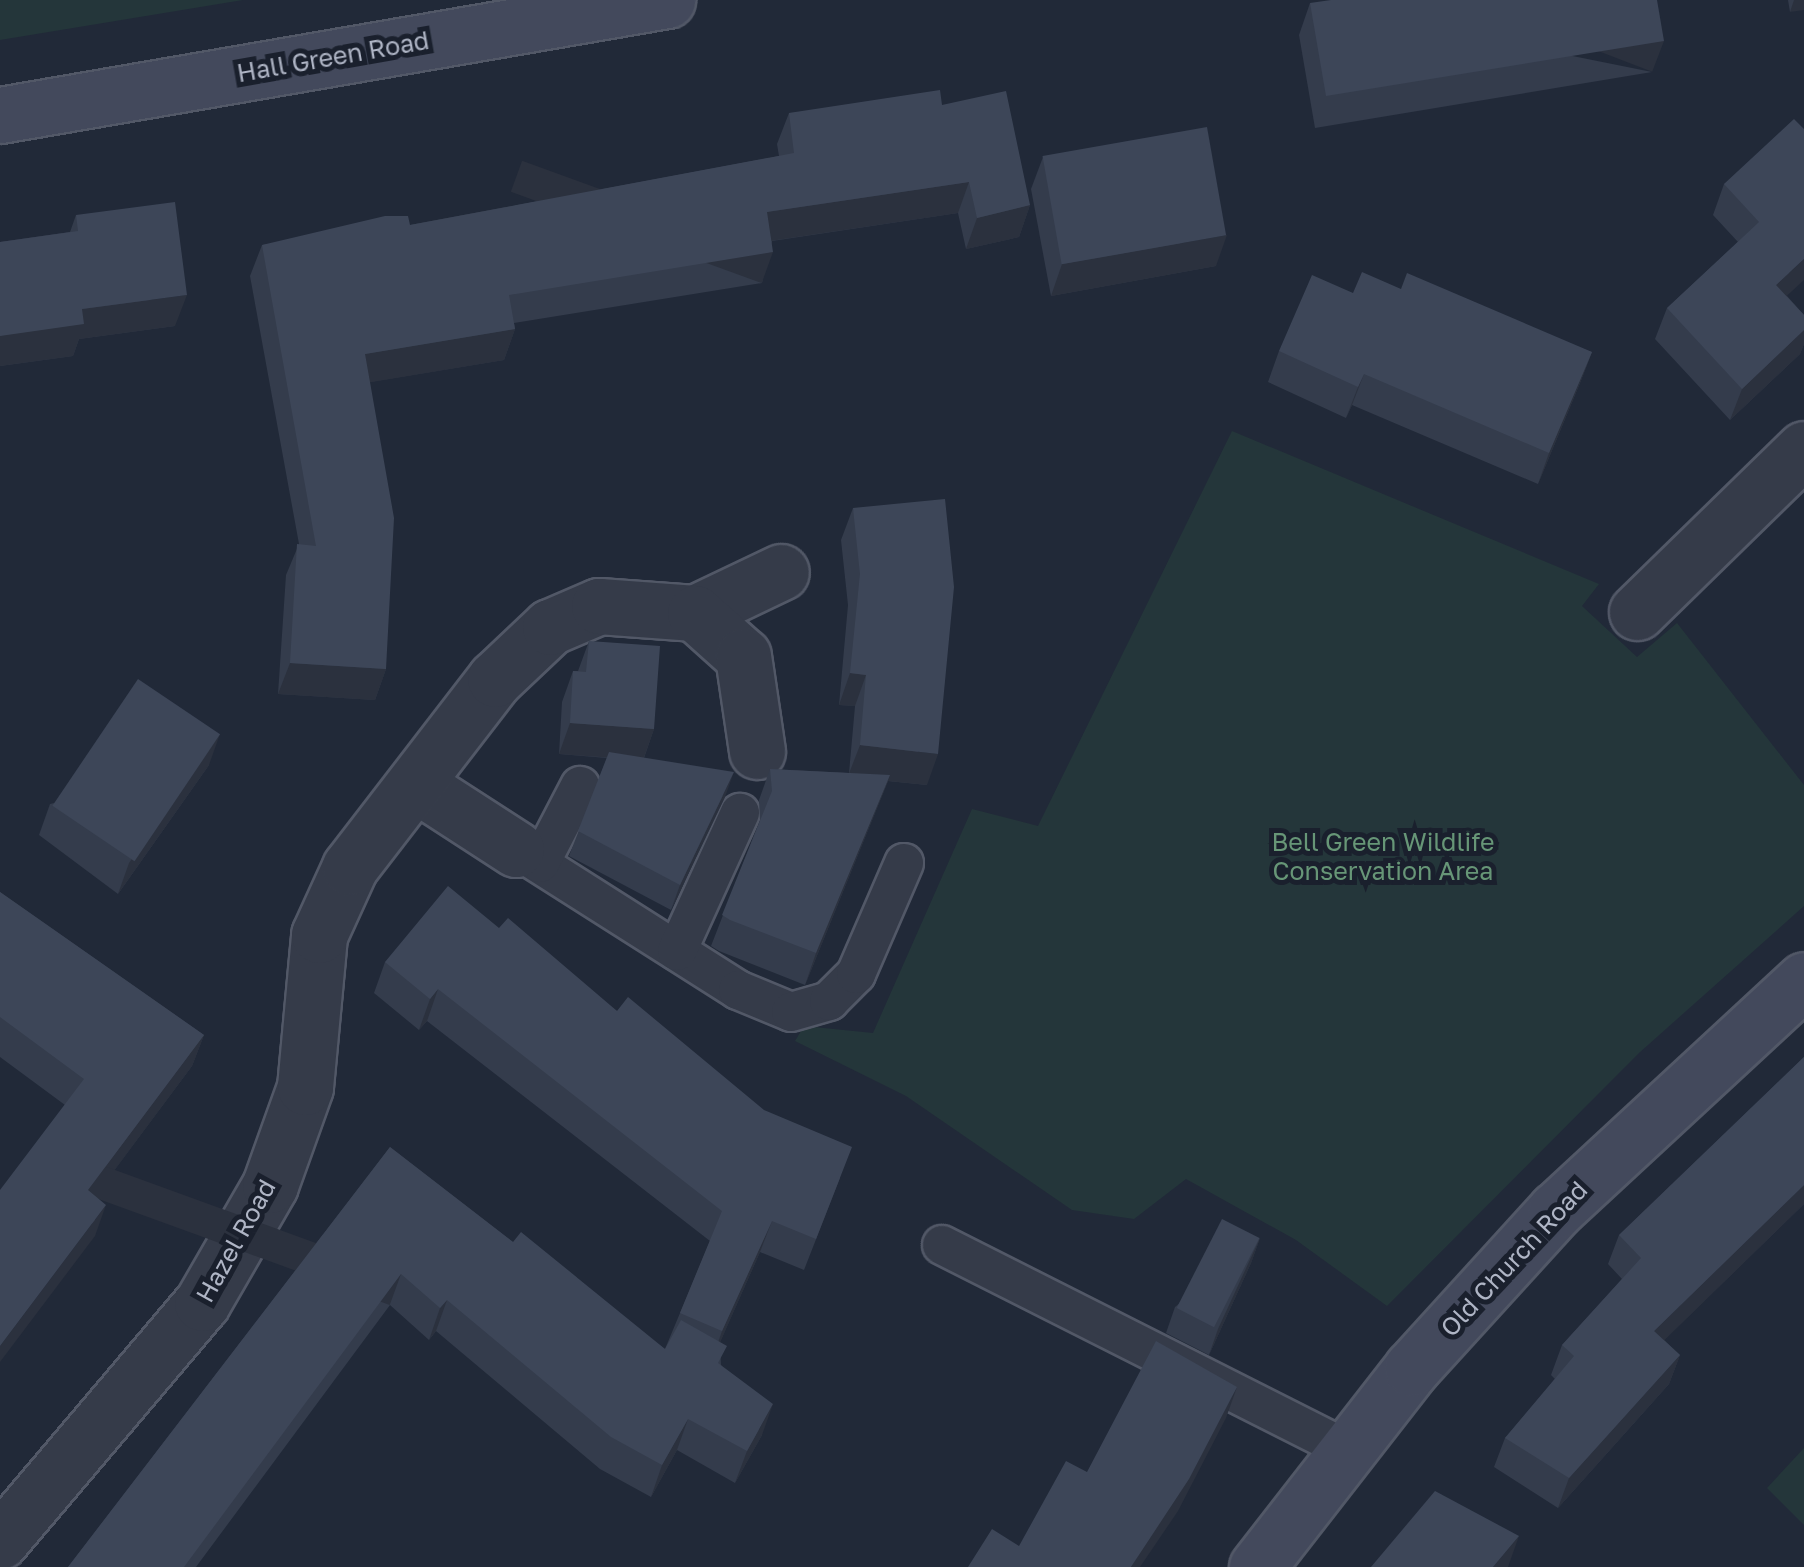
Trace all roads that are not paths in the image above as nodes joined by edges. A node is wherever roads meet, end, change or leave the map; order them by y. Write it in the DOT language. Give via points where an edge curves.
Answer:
graph roads {
  1 [pos="667,0"];
  2 [pos="0,115"];
  3 [pos="1804,449"];
  4 [pos="781,572"];
  5 [pos="1638,612"];
  6 [pos="695,613"];
  7 [pos="757,751"];
  8 [pos="418,785"];
  9 [pos="580,786"];
  10 [pos="740,813"];
  11 [pos="528,856"];
  12 [pos="904,863"];
  13 [pos="677,951"];
  14 [pos="1804,980"];
  15 [pos="942,1245"];
  16 [pos="1346,1449"];
  17 [pos="0,1541"];
  18 [pos="1257,1567"];
  1 -- 2 [label="main road, Hall Green Road"];
  3 -- 5 [label="street"];
  4 -- 6 [label="street, Hazel Road"];
  6 -- 7 [label="street" via="743,656"];
  6 -- 8 [label="street, Hazel Road" via="599,606 550,627 494,679"];
  8 -- 11 [label="street"];
  8 -- 17 [label="street, Hazel Road" via="350,868 318,935 305,1086 270,1186 202,1303"];
  9 -- 11 [label="lane"];
  10 -- 13 [label="lane"];
  11 -- 13 [label="lane"];
  12 -- 13 [label="lane" via="856,974 829,1001 772,1008"];
  14 -- 16 [label="main road, Old Church Road" via="1556,1210"];
  15 -- 16 [label="lane"];
  16 -- 18 [label="main road, Old Church Road"];
}
